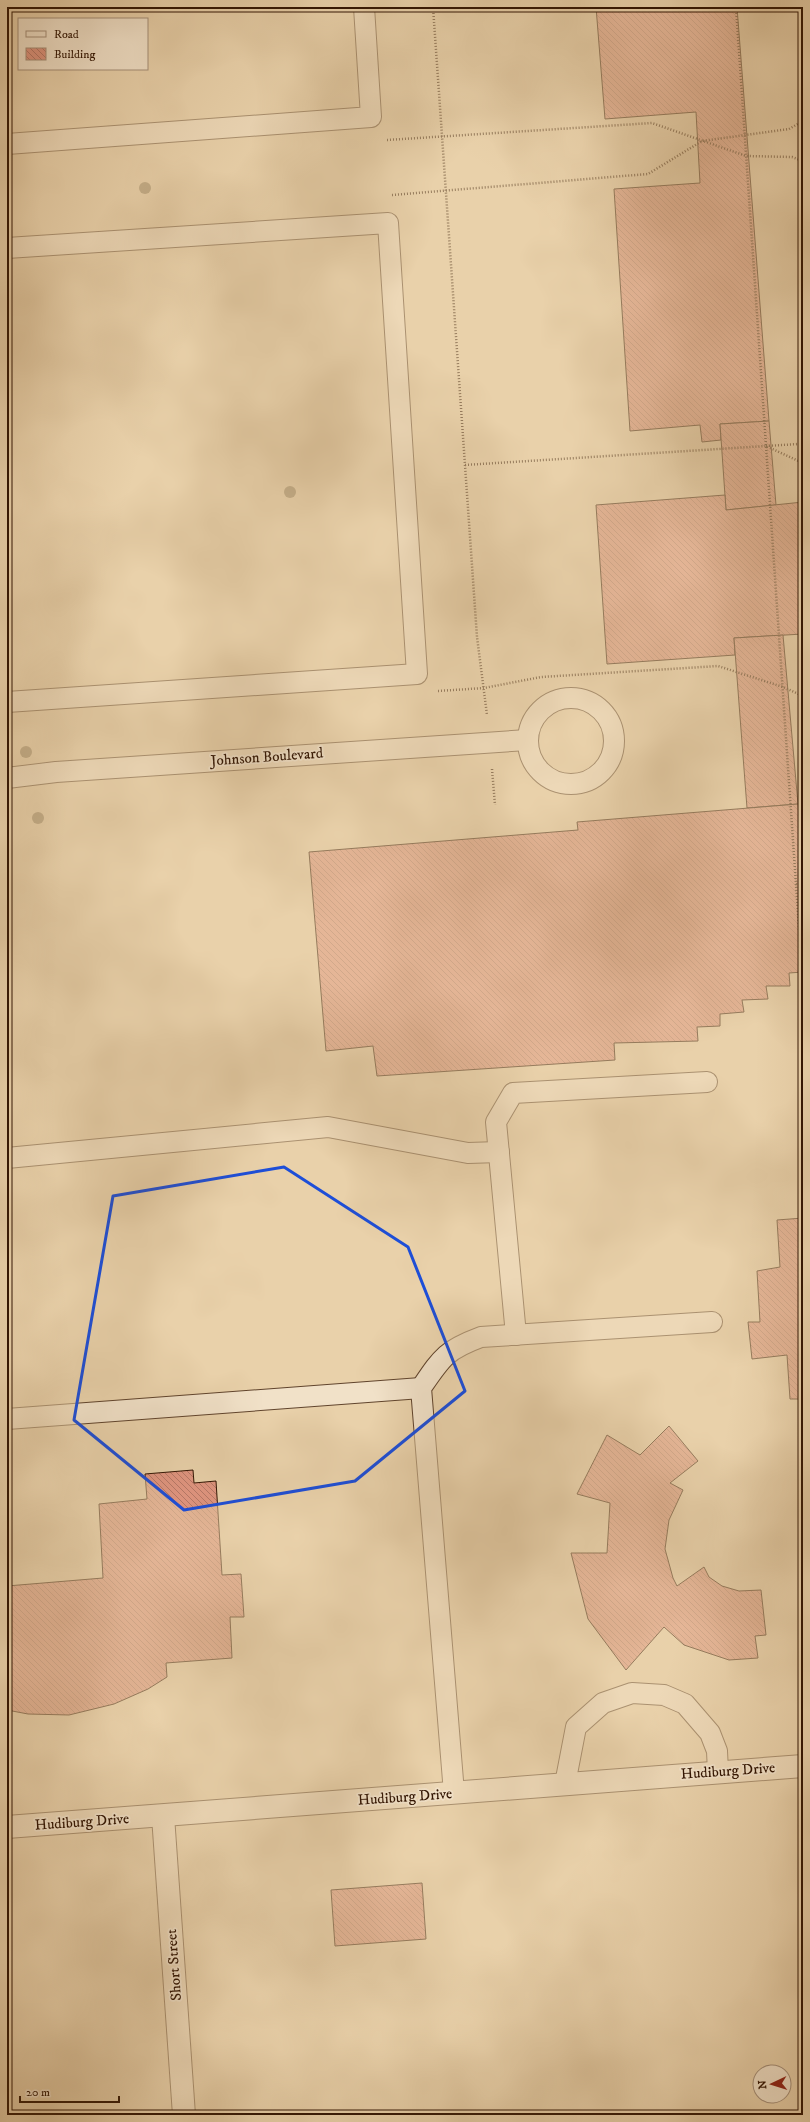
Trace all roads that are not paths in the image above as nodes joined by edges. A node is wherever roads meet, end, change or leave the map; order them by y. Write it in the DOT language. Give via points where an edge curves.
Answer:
graph roads {
  1 [pos="364,7"];
  2 [pos="7,144"];
  3 [pos="7,248"];
  4 [pos="7,702"];
  5 [pos="527,740"];
  6 [pos="7,778"];
  7 [pos="707,1082"];
  8 [pos="499,1152"];
  9 [pos="7,1158"];
  10 [pos="712,1322"];
  11 [pos="516,1335"];
  12 [pos="421,1388"];
  13 [pos="7,1419"];
  14 [pos="803,1766"];
  15 [pos="718,1772"];
  16 [pos="565,1784"];
  17 [pos="454,1793"];
  18 [pos="163,1816"];
  19 [pos="7,1827"];
  20 [pos="184,2115"];
  1 -- 2 [label="lane" via="371,117"];
  3 -- 4 [label="lane" via="388,223 418,674"];
  5 -- 5 [label="lane" via="530,725 538,712 549,703 563,698 578,698 592,703 603,712 611,725 614,739 607,766 585,782 571,784 557,782 545,776 535,766 529,754"];
  5 -- 6 [label="lane, Johnson Boulevard" via="56,772"];
  7 -- 8 [label="lane" via="513,1093 496,1122"];
  8 -- 9 [label="lane" via="468,1153 328,1127"];
  8 -- 11 [label="lane"];
  10 -- 11 [label="lane"];
  11 -- 12 [label="lane" via="482,1337 459,1346 441,1359"];
  12 -- 13 [label="lane"];
  12 -- 17 [label="lane"];
  14 -- 15 [label="street, Hudiburg Drive"];
  15 -- 16 [label="street, Hudiburg Drive"];
  15 -- 16 [label="lane" via="717,1751 710,1733 685,1704 664,1694 632,1693 603,1703 576,1727"];
  16 -- 17 [label="street, Hudiburg Drive"];
  17 -- 18 [label="street, Hudiburg Drive"];
  18 -- 19 [label="street, Hudiburg Drive"];
  18 -- 20 [label="street, Short Street"];
}
